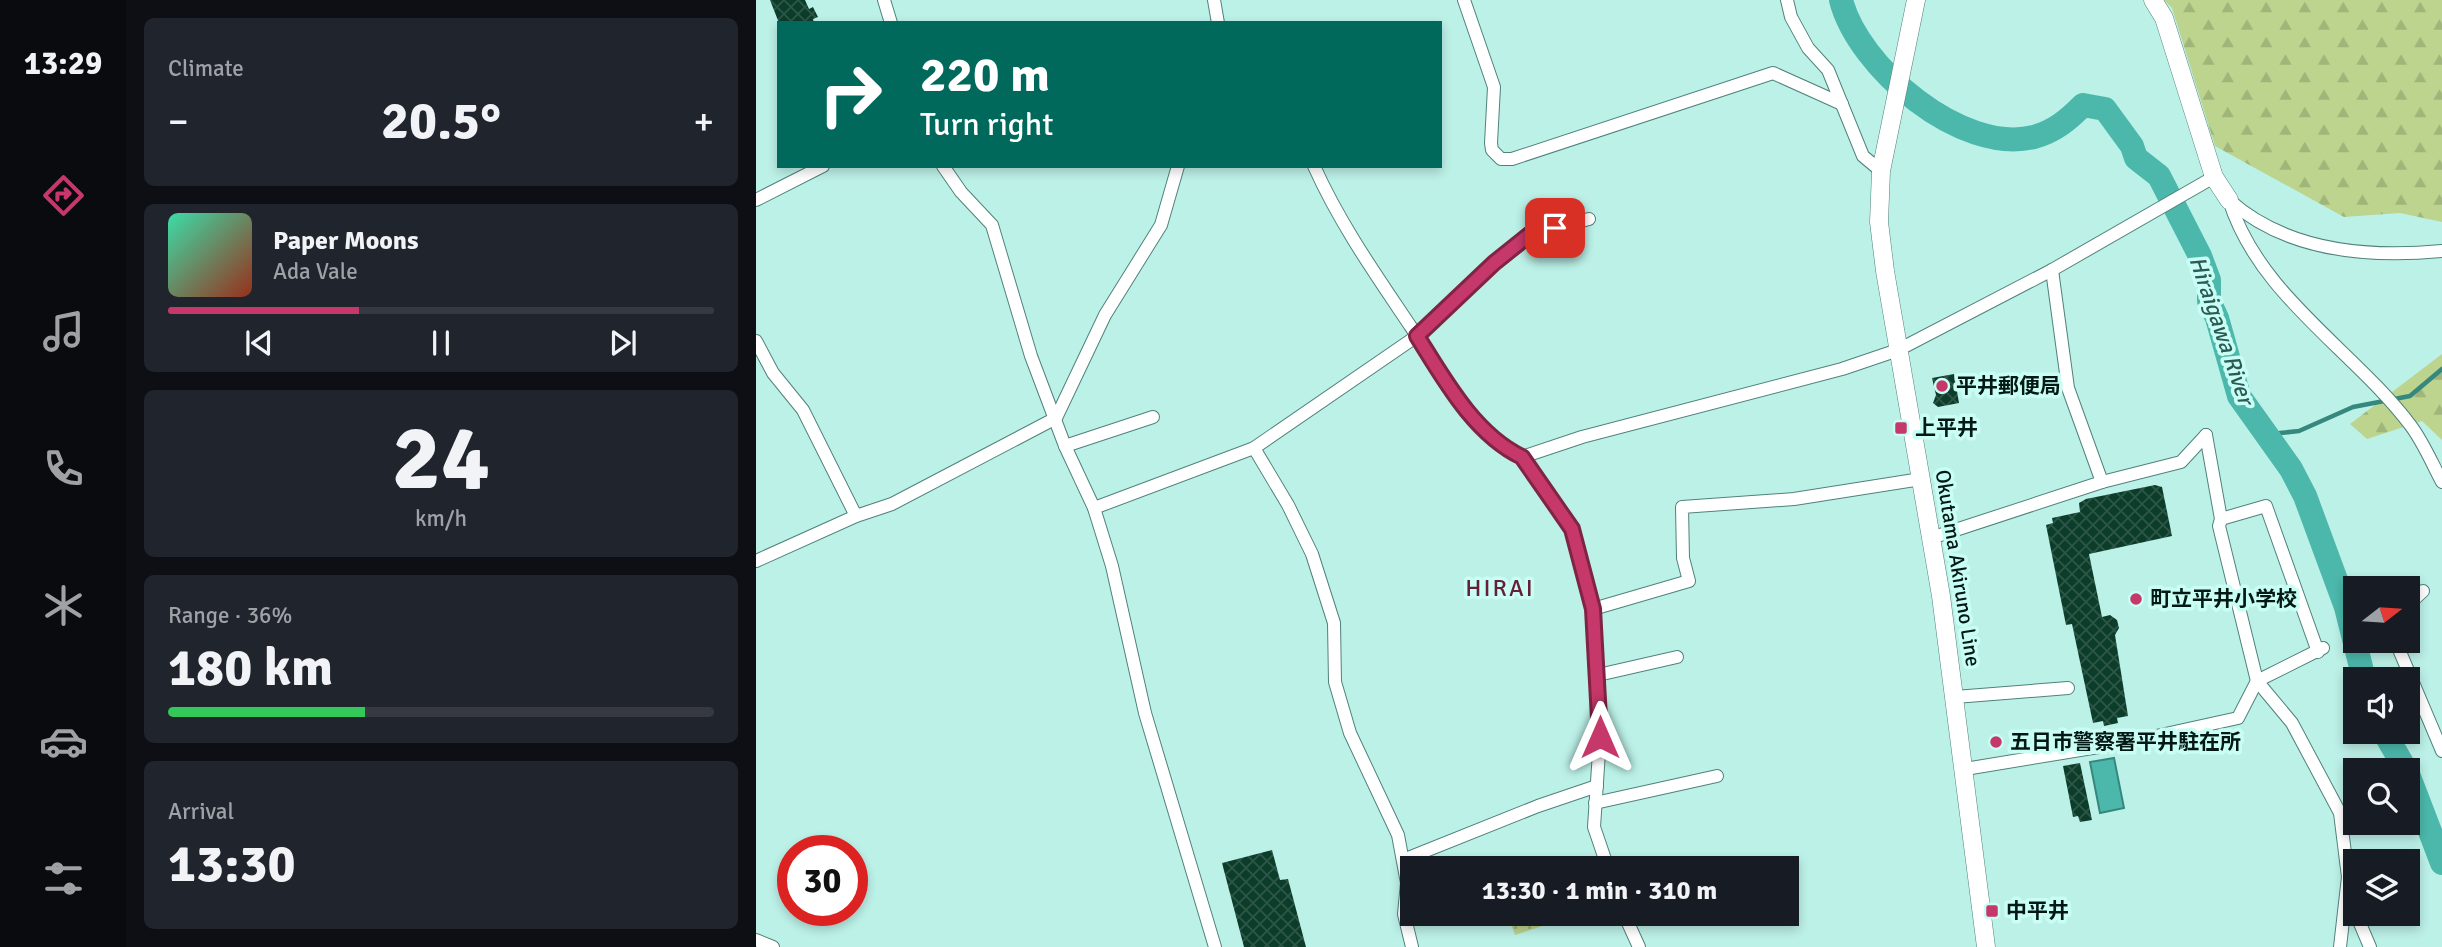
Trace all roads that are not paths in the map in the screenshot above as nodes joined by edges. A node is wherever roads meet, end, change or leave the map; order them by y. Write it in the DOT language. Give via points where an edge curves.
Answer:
graph roads {
  1 [pos="884,0"];
  2 [pos="1214,0"];
  3 [pos="1464,0"];
  4 [pos="1787,0"];
  5 [pos="1916,0"];
  6 [pos="2153,0"];
  7 [pos="890,21"];
  8 [pos="1218,21"];
  9 [pos="1842,104"];
  10 [pos="819,168"];
  11 [pos="944,168"];
  12 [pos="1177,168"];
  13 [pos="1315,168"];
  14 [pos="1881,171"];
  15 [pos="2214,177"];
  16 [pos="756,200"];
  17 [pos="2229,200"];
  18 [pos="1589,219"];
  19 [pos="2442,251"];
  20 [pos="2052,270"];
  21 [pos="1417,336"];
  22 [pos="756,341"];
  23 [pos="1898,350"];
  24 [pos="1153,417"];
  25 [pos="1056,418"];
  26 [pos="1065,446"];
  27 [pos="1254,448"];
  28 [pos="1522,457"];
  29 [pos="1921,479"];
  30 [pos="2102,482"];
  31 [pos="2442,482"];
  32 [pos="1094,508"];
  33 [pos="856,516"];
  34 [pos="2221,519"];
  35 [pos="1931,538"];
  36 [pos="756,561"];
  37 [pos="2423,591"];
  38 [pos="2420,594"];
  39 [pos="1593,609"];
  40 [pos="2401,653"];
  41 [pos="1677,657"];
  42 [pos="1598,675"];
  43 [pos="2256,681"];
  44 [pos="2068,688"];
  45 [pos="1955,697"];
  46 [pos="2442,751"];
  47 [pos="1965,769"];
  48 [pos="1717,776"];
  49 [pos="1597,786"];
  50 [pos="1595,803"];
  51 [pos="2343,849"];
  52 [pos="1402,856"];
  53 [pos="1413,856"];
  54 [pos="1604,856"];
  55 [pos="2343,924"];
  56 [pos="1408,926"];
  57 [pos="1629,926"];
  58 [pos="2361,926"];
  59 [pos="756,940"];
  60 [pos="774,947"];
  61 [pos="1215,947"];
  62 [pos="1412,947"];
  63 [pos="1639,947"];
  64 [pos="1986,947"];
  65 [pos="2340,947"];
  66 [pos="2370,947"];
  1 -- 7 [label="street"];
  2 -- 8 [label="street"];
  3 -- 9 [label="street" via="1494,87 1490,143 1501,159 1773,73"];
  4 -- 9 [label="street" via="1791,17 1808,48 1828,69"];
  5 -- 14 [label="main road, Okutama Akiruno Line"];
  6 -- 15 [label="main road" via="2164,18"];
  9 -- 14 [label="street" via="1863,156"];
  10 -- 16 [label="street"];
  11 -- 25 [label="street" via="992,225 1031,356"];
  12 -- 25 [label="street" via="1161,225 1105,315"];
  13 -- 21 [label="street" via="1334,210"];
  14 -- 23 [label="main road, Okutama Akiruno Line" via="1879,222"];
  15 -- 17 [label="main road"];
  15 -- 20 [label="street"];
  17 -- 19 [label="street" via="2258,222 2314,244 2371,254"];
  17 -- 31 [label="street" via="2238,230 2272,279 2405,418"];
  18 -- 21 [label="street" via="1529,235"];
  20 -- 23 [label="street"];
  20 -- 30 [label="street" via="2068,388"];
  21 -- 27 [label="street"];
  21 -- 28 [label="street" via="1470,413 1509,451"];
  22 -- 33 [label="street" via="773,373 803,410"];
  23 -- 28 [label="street"];
  23 -- 29 [label="main road, Okutama Akiruno Line"];
  24 -- 26 [label="street"];
  25 -- 26 [label="street"];
  25 -- 33 [label="street" via="939,482"];
  26 -- 32 [label="street"];
  27 -- 32 [label="street"];
  27 -- 52 [label="street" via="1312,554 1335,623 1335,682 1350,733 1398,835"];
  28 -- 39 [label="street" via="1572,529"];
  29 -- 35 [label="main road, Okutama Akiruno Line"];
  29 -- 39 [label="street" via="1794,499 1682,507 1683,558 1689,581"];
  30 -- 34 [label="street" via="2181,462 2206,435"];
  30 -- 35 [label="street"];
  32 -- 61 [label="street" via="1145,713"];
  33 -- 36 [label="street"];
  34 -- 43 [label="street" via="2229,573"];
  34 -- 43 [label="street" via="2266,506 2321,650"];
  35 -- 45 [label="main road, Okutama Akiruno Line"];
  37 -- 38 [label="street"];
  39 -- 42 [label="street"];
  40 -- 46 [label="street"];
  41 -- 42 [label="street"];
  42 -- 49 [label="street"];
  43 -- 47 [label="street" via="2238,718 2129,743"];
  43 -- 51 [label="street" via="2292,723 2340,813"];
  44 -- 45 [label="street"];
  45 -- 47 [label="main road, Okutama Akiruno Line"];
  47 -- 64 [label="main road, Okutama Akiruno Line"];
  48 -- 50 [label="street"];
  49 -- 50 [label="street"];
  49 -- 53 [label="street"];
  50 -- 54 [label="street" via="1594,827"];
  55 -- 65 [label="street"];
  56 -- 62 [label="street"];
  57 -- 63 [label="street"];
  58 -- 66 [label="street"];
  59 -- 60 [label="street"];
}
